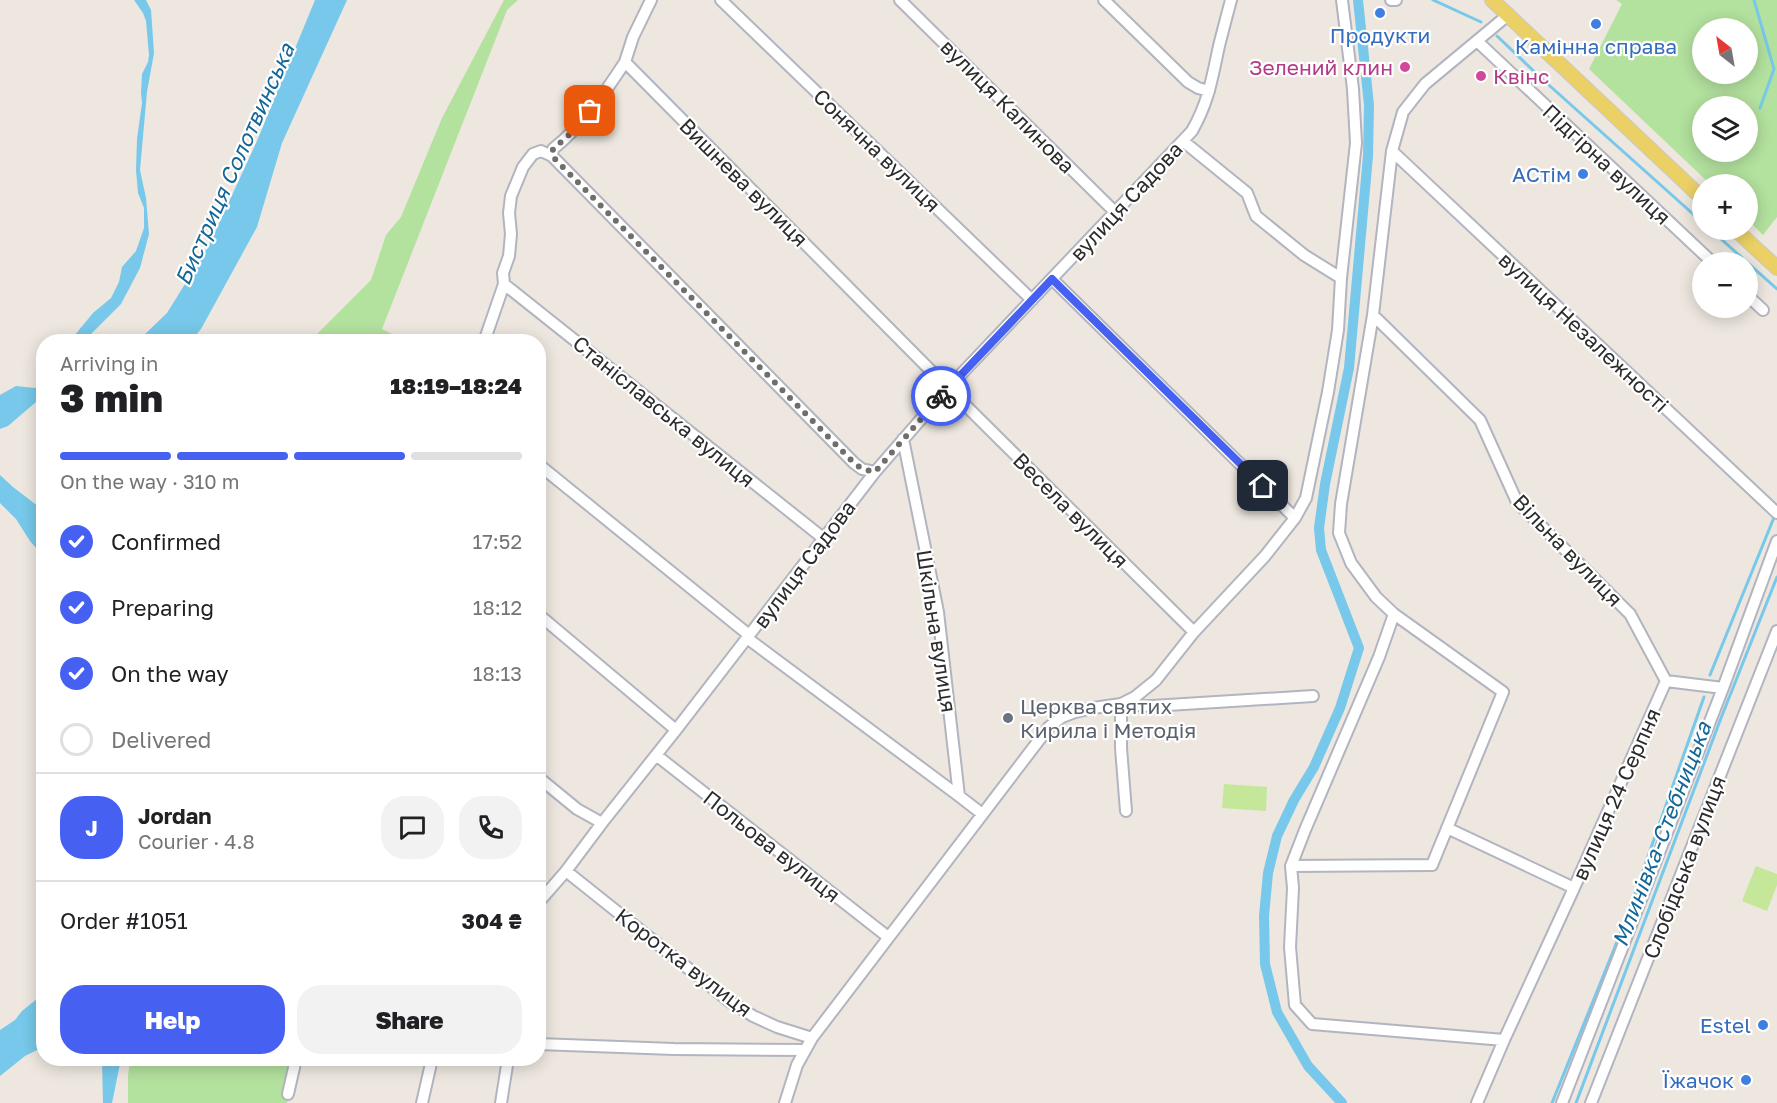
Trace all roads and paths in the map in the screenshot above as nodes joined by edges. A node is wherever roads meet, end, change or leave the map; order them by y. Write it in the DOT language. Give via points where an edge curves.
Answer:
graph roads {
  1 [pos="651,0"];
  2 [pos="722,0"];
  3 [pos="900,0"];
  4 [pos="1104,0"];
  5 [pos="1231,0"];
  6 [pos="1342,0"];
  7 [pos="1391,0"];
  8 [pos="1396,0"];
  9 [pos="1492,0"];
  10 [pos="1508,15"];
  11 [pos="1477,41"];
  12 [pos="625,62"];
  13 [pos="1209,91"];
  14 [pos="1183,141"];
  15 [pos="1392,151"];
  16 [pos="552,156"];
  17 [pos="1692,189"];
  18 [pos="1115,212"];
  19 [pos="1747,240"];
  20 [pos="1701,252"];
  21 [pos="1777,268"];
  22 [pos="1341,278"];
  23 [pos="1052,279"];
  24 [pos="504,284"];
  25 [pos="1032,300"];
  26 [pos="1758,305"];
  27 [pos="1763,310"];
  28 [pos="1373,315"];
  29 [pos="487,334"];
  30 [pos="948,388"];
  31 [pos="903,440"];
  32 [pos="546,471"];
  33 [pos="875,472"];
  34 [pos="1777,513"];
  35 [pos="1295,518"];
  36 [pos="823,538"];
  37 [pos="1777,541"];
  38 [pos="1394,614"];
  39 [pos="546,621"];
  40 [pos="1777,631"];
  41 [pos="1194,632"];
  42 [pos="748,637"];
  43 [pos="1666,681"];
  44 [pos="1723,688"];
  45 [pos="1313,696"];
  46 [pos="1121,704"];
  47 [pos="676,730"];
  48 [pos="656,755"];
  49 [pos="546,784"];
  50 [pos="959,796"];
  51 [pos="1126,811"];
  52 [pos="981,813"];
  53 [pos="602,823"];
  54 [pos="1447,828"];
  55 [pos="1291,866"];
  56 [pos="566,871"];
  57 [pos="1574,888"];
  58 [pos="546,894"];
  59 [pos="888,937"];
  60 [pos="812,1038"];
  61 [pos="1504,1040"];
  62 [pos="546,1044"];
  63 [pos="805,1050"];
  64 [pos="294,1066"];
  65 [pos="431,1066"];
  66 [pos="507,1066"];
  67 [pos="288,1094"];
  68 [pos="423,1103"];
  69 [pos="501,1103"];
  70 [pos="785,1103"];
  71 [pos="1477,1103"];
  72 [pos="1562,1103"];
  73 [pos="1591,1103"];
  1 -- 12 [label="street"];
  2 -- 25 [label="street, Сонячна вулиця"];
  3 -- 18 [label="street, вулиця Калинова"];
  4 -- 13 [label="street" via="1188,82"];
  5 -- 13 [label="street, вулиця Садова"];
  6 -- 22 [label="street" via="1356,143"];
  7 -- 8 [label="street"];
  9 -- 10 [label="main road"];
  10 -- 11 [label="street"];
  10 -- 17 [label="main road"];
  11 -- 15 [label="street" via="1425,84 1403,112"];
  11 -- 20 [label="street, Підгірна вулиця"];
  12 -- 16 [label="street" via="582,122 553,149"];
  12 -- 30 [label="street, Вишнева вулиця"];
  13 -- 14 [label="street, вулиця Садова" via="1202,114"];
  14 -- 18 [label="street, вулиця Садова"];
  14 -- 22 [label="street" via="1247,193 1256,216 1304,255"];
  15 -- 28 [label="street"];
  15 -- 34 [label="street, вулиця Незалежності"];
  16 -- 24 [label="street" via="541,151 533,154 518,177 511,196"];
  16 -- 33 [label="street" via="854,463"];
  18 -- 23 [label="street, вулиця Садова"];
  19 -- 21 [label="main road"];
  22 -- 35 [label="street" via="1328,392 1306,498"];
  23 -- 25 [label="street, вулиця Садова"];
  23 -- 35 [label="street"];
  24 -- 29 [label="street"];
  24 -- 36 [label="street, Станіславська вулиця"];
  25 -- 30 [label="street, вулиця Садова"];
  26 -- 27 [label="street"];
  28 -- 38 [label="street" via="1339,533 1352,563 1376,597"];
  28 -- 43 [label="street, Вільна вулиця" via="1480,420 1517,502 1630,614"];
  30 -- 31 [label="street, вулиця Садова"];
  30 -- 41 [label="street, Весела вулиця"];
  31 -- 33 [label="street, вулиця Садова"];
  31 -- 50 [label="street, Шкільна вулиця" via="938,612"];
  32 -- 42 [label="street"];
  33 -- 36 [label="street, вулиця Садова"];
  35 -- 41 [label="street"];
  36 -- 42 [label="street, вулиця Садова"];
  37 -- 44 [label="street"];
  38 -- 54 [label="street" via="1503,692"];
  38 -- 55 [label="street"];
  39 -- 47 [label="street"];
  40 -- 73 [label="street, Слобідська вулиця"];
  41 -- 46 [label="street" via="1156,680"];
  42 -- 47 [label="street, вулиця Садова"];
  42 -- 50 [label="street"];
  43 -- 44 [label="street, вулиця 24 Серпня"];
  43 -- 57 [label="street, вулиця 24 Серпня"];
  44 -- 72 [label="street"];
  45 -- 46 [label="street" via="1152,706"];
  46 -- 51 [label="street"];
  46 -- 52 [label="street" via="1075,712 1048,727"];
  47 -- 48 [label="street, вулиця Садова"];
  48 -- 53 [label="street, вулиця Садова"];
  48 -- 59 [label="street, Польова вулиця"];
  49 -- 53 [label="street"];
  50 -- 52 [label="street"];
  52 -- 59 [label="street"];
  53 -- 56 [label="street, вулиця Садова"];
  54 -- 55 [label="street" via="1432,865"];
  54 -- 57 [label="street"];
  55 -- 61 [label="street" via="1290,946 1295,1005 1312,1024"];
  56 -- 58 [label="street, вулиця Садова"];
  56 -- 60 [label="street, Коротка вулиця" via="729,1001 777,1027"];
  57 -- 61 [label="street, вулиця 24 Серпня"];
  59 -- 60 [label="street"];
  60 -- 63 [label="street"];
  61 -- 71 [label="street, вулиця 24 Серпня"];
  62 -- 63 [label="street"];
  63 -- 70 [label="street"];
  64 -- 67 [label="street"];
  65 -- 68 [label="street"];
  66 -- 69 [label="street"];
}
